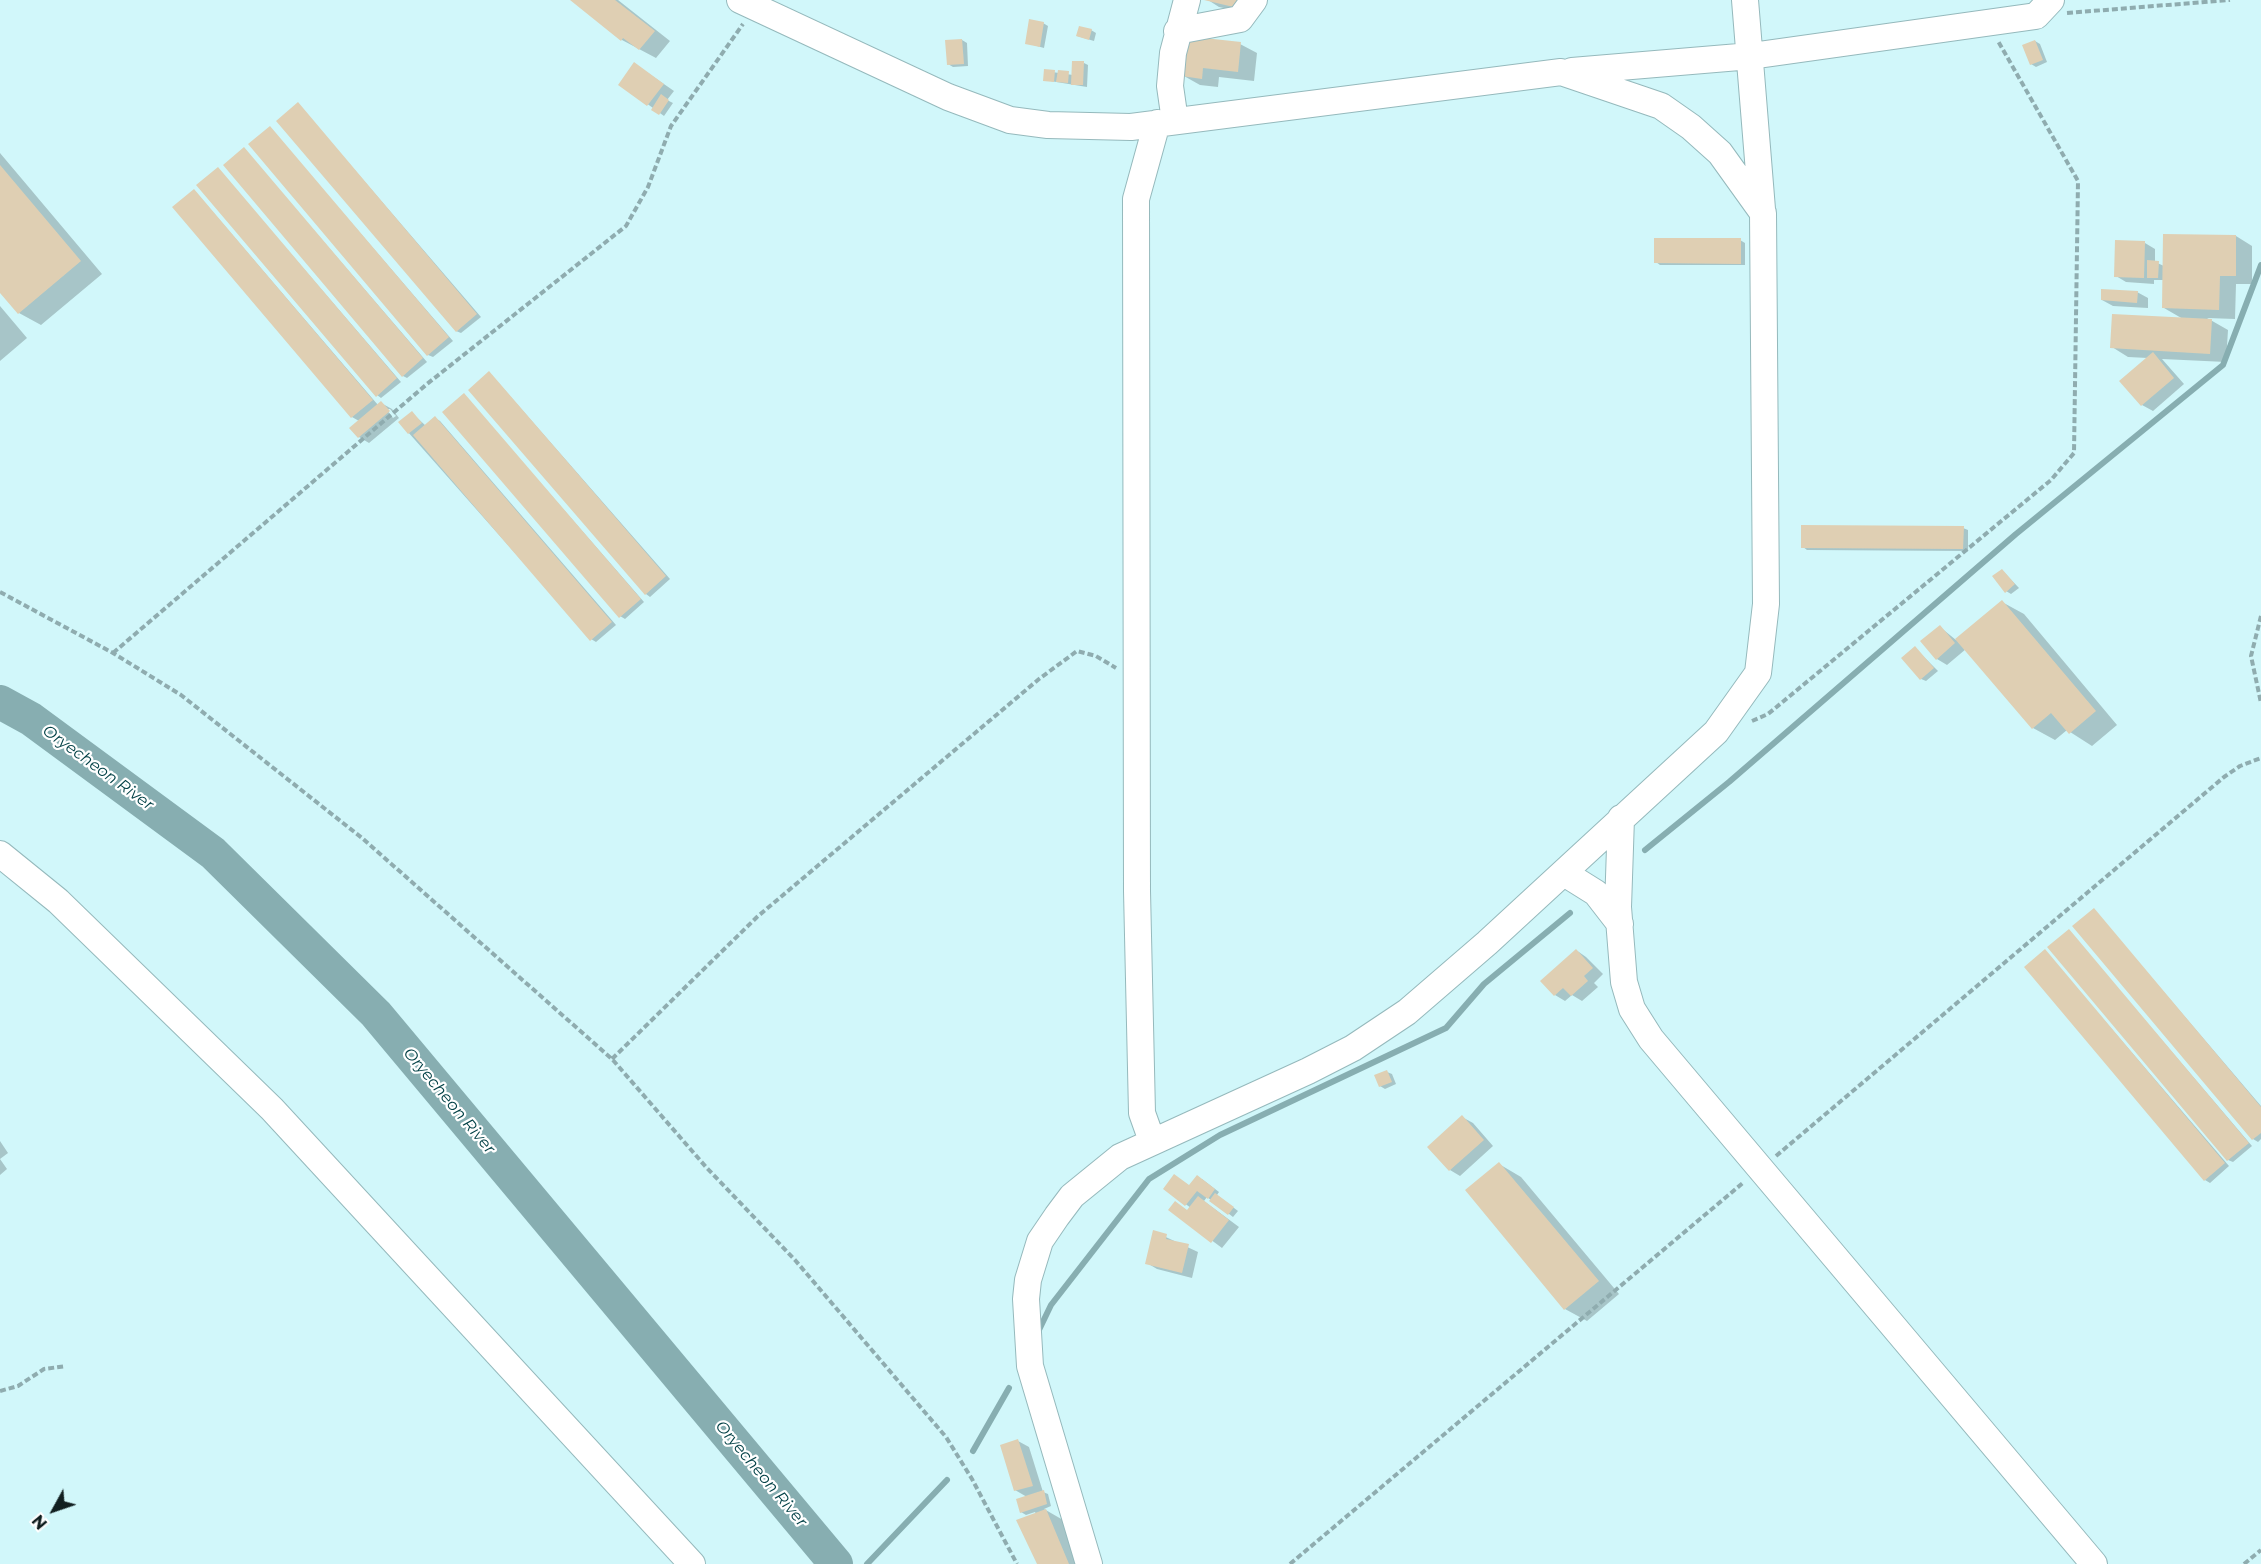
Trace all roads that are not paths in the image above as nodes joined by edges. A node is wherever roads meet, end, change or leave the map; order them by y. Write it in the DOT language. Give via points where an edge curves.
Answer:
graph roads {
  1 [pos="1187,0"];
  2 [pos="1254,0"];
  3 [pos="1745,0"];
  4 [pos="747,3"];
  5 [pos="2044,8"];
  6 [pos="1177,31"];
  7 [pos="1751,56"];
  8 [pos="1561,72"];
  9 [pos="1166,122"];
  10 [pos="1763,213"];
  11 [pos="1621,818"];
  12 [pos="0,854"];
  13 [pos="1564,873"];
  14 [pos="1620,924"];
  15 [pos="1152,1141"];
  16 [pos="692,1564"];
  17 [pos="1089,1564"];
  18 [pos="2094,1564"];
  1 -- 6 [label="street"];
  2 -- 6 [label="street" via="1240,19"];
  3 -- 7 [label="street"];
  4 -- 9 [label="street" via="948,97 1010,120 1119,126"];
  5 -- 7 [label="street" via="1988,22"];
  6 -- 9 [label="street"];
  7 -- 8 [label="street"];
  7 -- 10 [label="street"];
  8 -- 9 [label="street"];
  8 -- 10 [label="street" via="1661,106 1720,153"];
  9 -- 15 [label="street" via="1136,199 1137,891 1142,1113"];
  10 -- 11 [label="street" via="1766,603 1758,673 1716,732"];
  11 -- 13 [label="street"];
  11 -- 14 [label="street"];
  12 -- 16 [label="street" via="58,901 272,1109"];
  13 -- 14 [label="street" via="1596,893"];
  13 -- 15 [label="street" via="1431,993 1362,1042 1308,1071"];
  14 -- 18 [label="street" via="1624,982 1632,1009 1651,1039"];
  15 -- 17 [label="street" via="1120,1156 1072,1196 1040,1241 1028,1280 1030,1366"];
}
